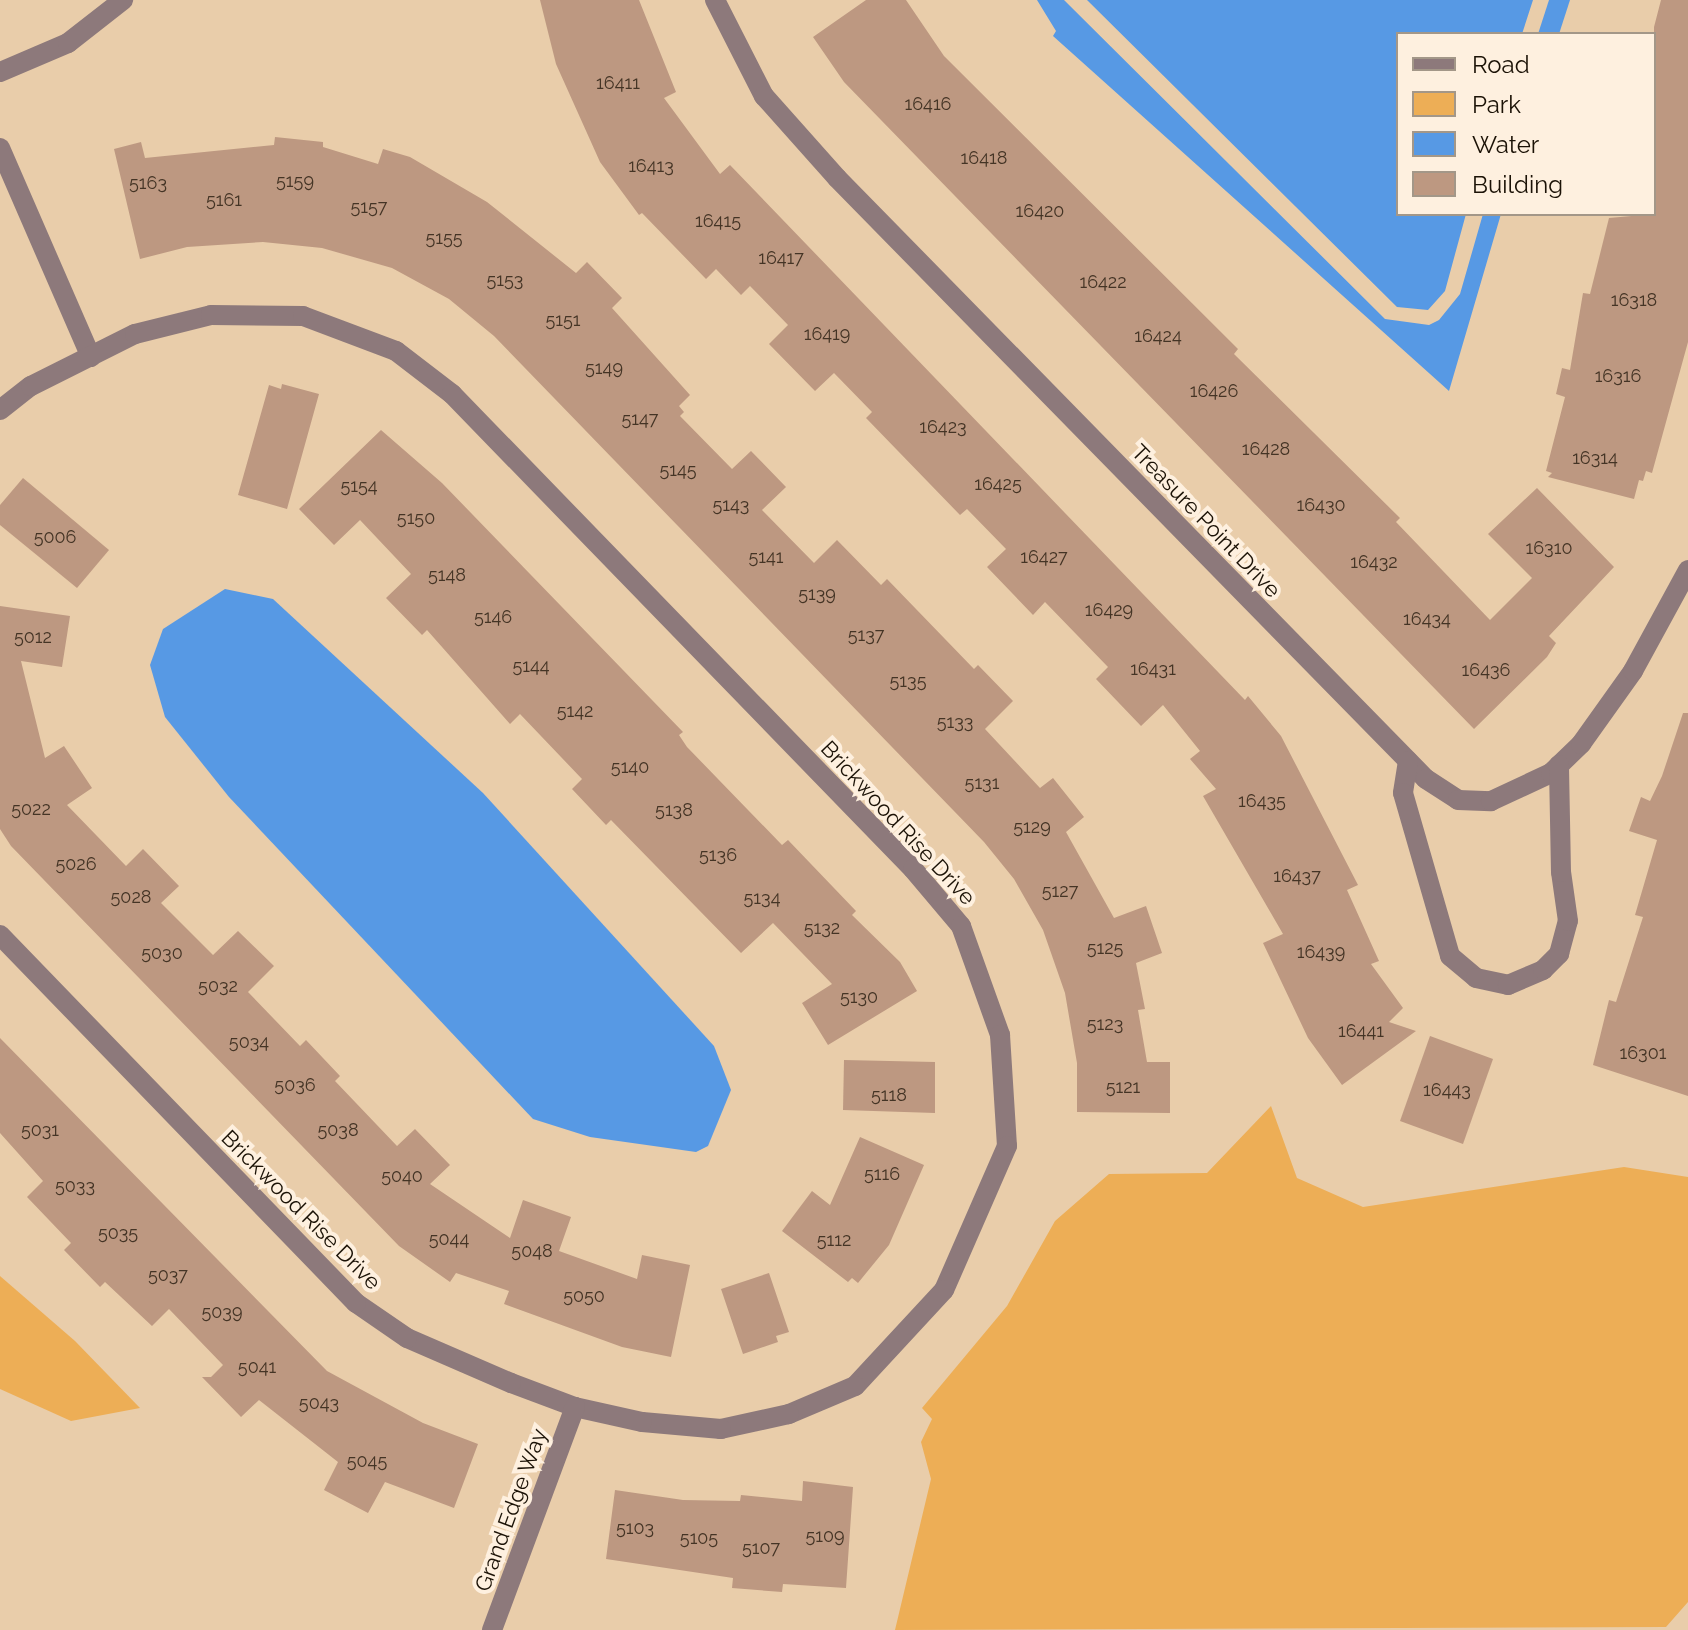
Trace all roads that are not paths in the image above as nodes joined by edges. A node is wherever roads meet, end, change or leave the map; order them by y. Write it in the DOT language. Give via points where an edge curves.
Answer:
graph roads {
  1 [pos="123,0"];
  2 [pos="715,0"];
  3 [pos="0,72"];
  4 [pos="0,148"];
  5 [pos="91,357"];
  6 [pos="0,410"];
  7 [pos="1688,570"];
  8 [pos="1408,761"];
  9 [pos="1559,765"];
  10 [pos="0,935"];
  11 [pos="575,1407"];
  12 [pos="492,1630"];
  1 -- 3 [label="street" via="68,43"];
  2 -- 8 [label="street, Treasure Point Drive" via="764,96 837,178"];
  4 -- 5 [label="street"];
  5 -- 6 [label="street, Brickwood Rise Drive" via="31,386"];
  5 -- 11 [label="street, Brickwood Rise Drive" via="135,334 211,315 303,316 396,351 452,394 913,869 961,926 1000,1035 1007,1146 944,1290 855,1386 789,1414 721,1429 642,1422"];
  7 -- 9 [label="street, Treasure Point Drive" via="1633,671 1581,744"];
  8 -- 9 [label="street, Treasure Point Drive" via="1458,800 1491,801"];
  8 -- 9 [label="street" via="1403,793 1450,956 1476,978 1508,985 1543,970 1559,954 1568,921 1561,872"];
  10 -- 11 [label="street, Brickwood Rise Drive" via="356,1303 407,1338"];
  11 -- 12 [label="street, Grand Edge Way"];
}
